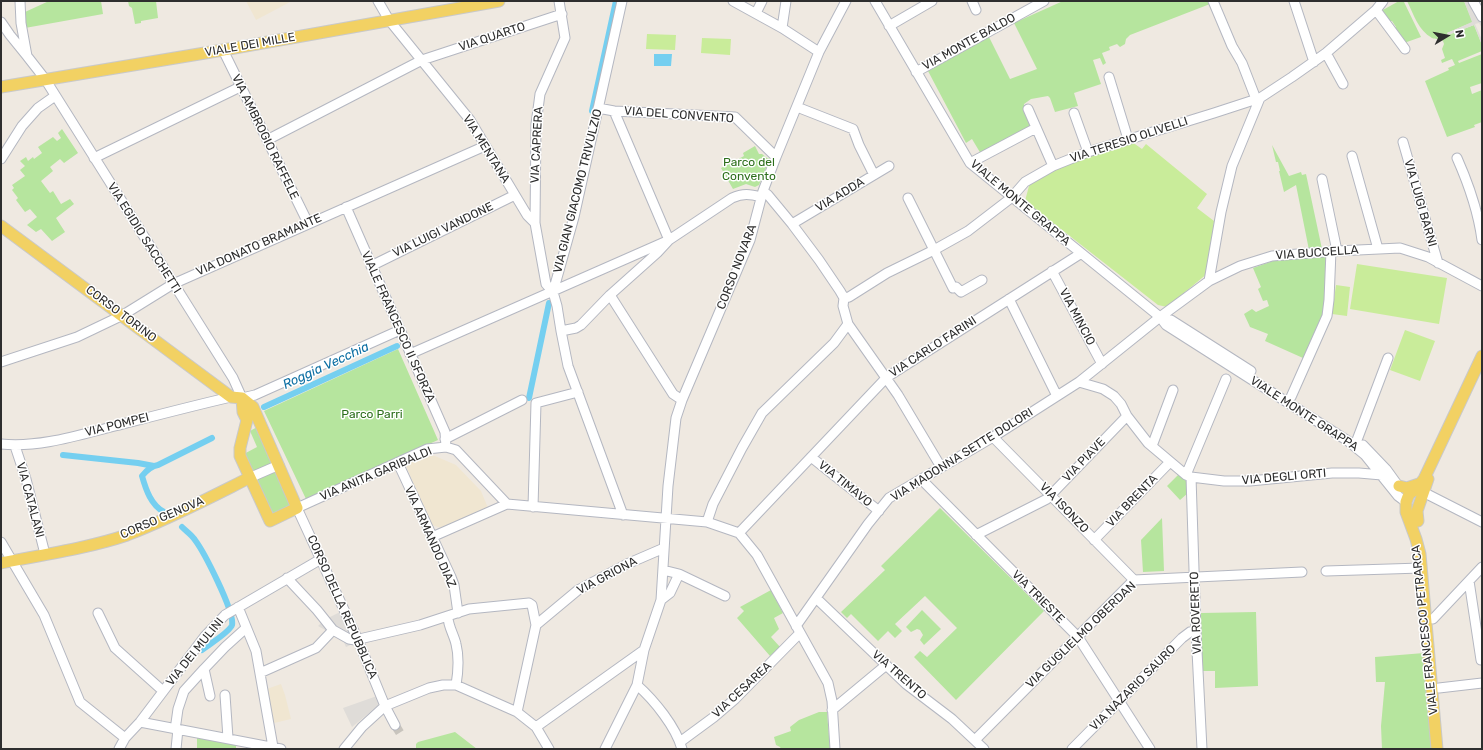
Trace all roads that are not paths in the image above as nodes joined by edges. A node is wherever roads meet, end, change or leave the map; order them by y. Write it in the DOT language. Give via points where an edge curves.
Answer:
graph roads {
  1 [pos="20,1"];
  2 [pos="378,1"];
  3 [pos="461,1"];
  4 [pos="499,1"];
  5 [pos="559,1"];
  6 [pos="622,1"];
  7 [pos="733,1"];
  8 [pos="762,1"];
  9 [pos="786,1"];
  10 [pos="846,1"];
  11 [pos="875,1"];
  12 [pos="932,1"];
  13 [pos="972,1"];
  14 [pos="1213,1"];
  15 [pos="1294,1"];
  16 [pos="1384,1"];
  17 [pos="1473,1"];
  18 [pos="1039,2"];
  19 [pos="976,10"];
  20 [pos="1376,10"];
  21 [pos="756,13"];
  22 [pos="562,14"];
  23 [pos="387,17"];
  24 [pos="1482,17"];
  25 [pos="1,22"];
  26 [pos="889,26"];
  27 [pos="782,28"];
  28 [pos="1405,49"];
  29 [pos="223,50"];
  30 [pos="819,52"];
  31 [pos="1326,53"];
  32 [pos="27,56"];
  33 [pos="422,60"];
  34 [pos="1314,62"];
  35 [pos="916,72"];
  36 [pos="43,76"];
  37 [pos="1109,77"];
  38 [pos="1,81"];
  39 [pos="1343,84"];
  40 [pos="1,87"];
  41 [pos="240,87"];
  42 [pos="54,96"];
  43 [pos="1258,98"];
  44 [pos="797,107"];
  45 [pos="598,108"];
  46 [pos="1028,109"];
  47 [pos="614,110"];
  48 [pos="1074,113"];
  49 [pos="1036,128"];
  50 [pos="267,140"];
  51 [pos="1128,140"];
  52 [pos="1403,142"];
  53 [pos="485,146"];
  54 [pos="1088,152"];
  55 [pos="1352,156"];
  56 [pos="776,157"];
  57 [pos="94,158"];
  58 [pos="1457,158"];
  59 [pos="1,159"];
  60 [pos="970,163"];
  61 [pos="889,166"];
  62 [pos="1053,166"];
  63 [pos="874,174"];
  64 [pos="1322,179"];
  65 [pos="762,194"];
  66 [pos="515,195"];
  67 [pos="908,198"];
  68 [pos="1011,198"];
  69 [pos="346,207"];
  70 [pos="308,223"];
  71 [pos="535,223"];
  72 [pos="792,224"];
  73 [pos="1,226"];
  74 [pos="669,240"];
  75 [pos="1482,240"];
  76 [pos="1378,249"];
  77 [pos="934,250"];
  78 [pos="1334,251"];
  79 [pos="1080,254"];
  80 [pos="1438,262"];
  81 [pos="371,266"];
  82 [pos="1052,271"];
  83 [pos="982,280"];
  84 [pos="1209,281"];
  85 [pos="1480,282"];
  86 [pos="172,284"];
  87 [pos="553,292"];
  88 [pos="610,295"];
  89 [pos="844,298"];
  90 [pos="1009,299"];
  91 [pos="123,315"];
  92 [pos="1160,317"];
  93 [pos="848,324"];
  94 [pos="400,330"];
  95 [pos="560,331"];
  96 [pos="410,354"];
  97 [pos="1482,356"];
  98 [pos="1388,358"];
  99 [pos="1,362"];
  100 [pos="1102,364"];
  101 [pos="887,377"];
  102 [pos="1226,379"];
  103 [pos="1079,382"];
  104 [pos="1173,390"];
  105 [pos="578,392"];
  106 [pos="1057,396"];
  107 [pos="1290,397"];
  108 [pos="236,398"];
  109 [pos="522,400"];
  110 [pos="682,400"];
  111 [pos="1127,416"];
  112 [pos="261,424"];
  113 [pos="245,428"];
  114 [pos="993,437"];
  115 [pos="1357,440"];
  116 [pos="446,443"];
  117 [pos="1,444"];
  118 [pos="15,446"];
  119 [pos="1152,446"];
  120 [pos="811,457"];
  121 [pos="1170,462"];
  122 [pos="398,463"];
  123 [pos="279,465"];
  124 [pos="941,468"];
  125 [pos="1382,475"];
  126 [pos="1189,476"];
  127 [pos="249,478"];
  128 [pos="921,479"];
  129 [pos="1424,481"];
  130 [pos="1399,486"];
  131 [pos="1051,495"];
  132 [pos="1406,502"];
  133 [pos="507,504"];
  134 [pos="533,507"];
  135 [pos="297,508"];
  136 [pos="879,511"];
  137 [pos="623,515"];
  138 [pos="667,518"];
  139 [pos="1418,521"];
  140 [pos="706,522"];
  141 [pos="1482,522"];
  142 [pos="739,533"];
  143 [pos="976,535"];
  144 [pos="432,537"];
  145 [pos="1094,540"];
  146 [pos="1,542"];
  147 [pos="664,548"];
  148 [pos="45,554"];
  149 [pos="321,559"];
  150 [pos="6,562"];
  151 [pos="1482,567"];
  152 [pos="1422,568"];
  153 [pos="663,570"];
  154 [pos="1302,572"];
  155 [pos="1326,572"];
  156 [pos="679,574"];
  157 [pos="1194,577"];
  158 [pos="287,578"];
  159 [pos="1134,580"];
  160 [pos="1469,582"];
  161 [pos="725,596"];
  162 [pos="816,598"];
  163 [pos="661,600"];
  164 [pos="232,611"];
  165 [pos="98,613"];
  166 [pos="458,613"];
  167 [pos="448,617"];
  168 [pos="1433,619"];
  169 [pos="536,625"];
  170 [pos="246,628"];
  171 [pos="798,630"];
  172 [pos="1196,631"];
  173 [pos="331,632"];
  174 [pos="1078,637"];
  175 [pos="358,640"];
  176 [pos="644,650"];
  177 [pos="1482,660"];
  178 [pos="885,666"];
  179 [pos="204,669"];
  180 [pos="260,674"];
  181 [pos="638,683"];
  182 [pos="1482,683"];
  183 [pos="456,685"];
  184 [pos="1439,688"];
  185 [pos="163,691"];
  186 [pos="225,694"];
  187 [pos="210,696"];
  188 [pos="1120,701"];
  189 [pos="385,706"];
  190 [pos="832,710"];
  191 [pos="517,712"];
  192 [pos="140,722"];
  193 [pos="177,726"];
  194 [pos="395,726"];
  195 [pos="536,727"];
  196 [pos="125,738"];
  197 [pos="228,738"];
  198 [pos="681,745"];
  199 [pos="979,745"];
  200 [pos="277,748"];
  201 [pos="119,749"];
  202 [pos="176,749"];
  203 [pos="344,749"];
  204 [pos="549,749"];
  205 [pos="604,749"];
  206 [pos="835,749"];
  207 [pos="1072,749"];
  208 [pos="1150,749"];
  209 [pos="1202,749"];
  210 [pos="1437,749"];
  211 [pos="1444,749"];
  1 -- 32 [label="street"];
  2 -- 23 [label="street, VIA MENTANA"];
  3 -- 23 [label="main road, VIALE DEI MILLE"];
  4 -- 23 [label="main road, VIALE DEI MILLE"];
  5 -- 22 [label="street, VIA CAPRERA"];
  6 -- 45 [label="street, VIA GIAN GIACOMO TRIVULZIO"];
  7 -- 21 [label="street"];
  8 -- 21 [label="street"];
  9 -- 27 [label="street"];
  10 -- 30 [label="street, CORSO NOVARA"];
  11 -- 26 [label="street, VIALE MONTE GRAPPA"];
  12 -- 26 [label="street"];
  13 -- 19 [label="street"];
  14 -- 43 [label="street"];
  15 -- 34 [label="street"];
  16 -- 20 [label="street, VIA TERESIO OLIVELLI"];
  17 -- 24 [label="street"];
  18 -- 35 [label="street, VIA MONTE BALDO"];
  20 -- 28 [label="street"];
  20 -- 31 [label="street, VIA TERESIO OLIVELLI"];
  21 -- 27 [label="street"];
  22 -- 33 [label="street, VIA QUARTO"];
  22 -- 71 [label="street, VIA CAPRERA" via="565,38 540,94 536,124"];
  23 -- 29 [label="main road, VIALE DEI MILLE"];
  23 -- 33 [label="street, VIA MENTANA"];
  23 -- 36 [label="main road, VIALE DEI MILLE"];
  25 -- 32 [label="street, VIA EGIDIO SACCHETTI"];
  26 -- 35 [label="street, VIALE MONTE GRAPPA"];
  27 -- 30 [label="street"];
  29 -- 36 [label="main road, VIALE DEI MILLE"];
  29 -- 41 [label="street, VIA AMBROGIO RAFFELE"];
  30 -- 44 [label="street, CORSO NOVARA"];
  31 -- 34 [label="street, VIA TERESIO OLIVELLI"];
  31 -- 39 [label="street"];
  32 -- 36 [label="street, VIA EGIDIO SACCHETTI"];
  33 -- 50 [label="street, VIA QUARTO"];
  33 -- 53 [label="street, VIA MENTANA" via="470,120"];
  34 -- 43 [label="street, VIA TERESIO OLIVELLI"];
  35 -- 60 [label="street, VIALE MONTE GRAPPA"];
  36 -- 38 [label="main road, VIALE DEI MILLE"];
  36 -- 40 [label="main road, VIALE DEI MILLE"];
  36 -- 42 [label="street, VIA EGIDIO SACCHETTI"];
  37 -- 51 [label="street"];
  41 -- 50 [label="street, VIA AMBROGIO RAFFELE"];
  41 -- 57 [label="street"];
  42 -- 57 [label="street, VIA EGIDIO SACCHETTI"];
  42 -- 59 [label="street" via="38,108 22,126"];
  43 -- 51 [label="street, VIA TERESIO OLIVELLI"];
  43 -- 84 [label="street" via="1232,166"];
  44 -- 56 [label="street, CORSO NOVARA"];
  44 -- 63 [label="street" via="853,128 858,146"];
  45 -- 47 [label="street, VIA DEL CONVENTO"];
  45 -- 87 [label="street, VIA GIAN GIACOMO TRIVULZIO" via="574,217"];
  46 -- 49 [label="street"];
  47 -- 56 [label="street, VIA DEL CONVENTO" via="735,117"];
  47 -- 74 [label="street"];
  48 -- 54 [label="street"];
  49 -- 60 [label="street"];
  49 -- 62 [label="street"];
  50 -- 70 [label="street, VIA AMBROGIO RAFFELE"];
  51 -- 54 [label="street, VIA TERESIO OLIVELLI"];
  52 -- 80 [label="street, VIA LUIGI BARNI"];
  53 -- 66 [label="street, VIA MENTANA"];
  53 -- 69 [label="street, VIA DONATO BRAMANTE"];
  54 -- 62 [label="street, VIA TERESIO OLIVELLI"];
  55 -- 76 [label="street"];
  56 -- 65 [label="street, CORSO NOVARA"];
  57 -- 86 [label="street, VIA EGIDIO SACCHETTI"];
  58 -- 75 [label="street" via="1469,183"];
  60 -- 68 [label="street, VIALE MONTE GRAPPA"];
  61 -- 63 [label="street, VIA ADDA"];
  62 -- 68 [label="street, VIA TERESIO OLIVELLI" via="1025,182"];
  63 -- 72 [label="street, VIA ADDA"];
  64 -- 78 [label="street, VIALE MONTE GRAPPA"];
  65 -- 72 [label="street" via="768,196"];
  65 -- 74 [label="street" via="732,198"];
  65 -- 110 [label="street, CORSO NOVARA" via="750,240"];
  66 -- 71 [label="street, VIA MENTANA"];
  66 -- 81 [label="street, VIA LUIGI VANDONE"];
  67 -- 77 [label="street"];
  68 -- 77 [label="street, VIA TERESIO OLIVELLI" via="968,231"];
  68 -- 79 [label="street, VIALE MONTE GRAPPA"];
  69 -- 70 [label="street, VIA DONATO BRAMANTE"];
  69 -- 81 [label="street, VIALE FRANCESCO II SFORZA"];
  70 -- 86 [label="street, VIA DONATO BRAMANTE"];
  71 -- 87 [label="street, VIA MENTANA" via="546,284"];
  72 -- 89 [label="street"];
  73 -- 91 [label="main road, CORSO TORINO"];
  74 -- 87 [label="street"];
  74 -- 88 [label="street"];
  76 -- 78 [label="street, VIA BUCCELLA"];
  76 -- 80 [label="street, VIA BUCCELLA" via="1400,248"];
  77 -- 83 [label="street" via="953,288 956,287 961,292"];
  77 -- 89 [label="street, VIA TERESIO OLIVELLI"];
  78 -- 84 [label="street, VIA BUCCELLA" via="1272,256 1240,266"];
  78 -- 107 [label="street, VIALE MONTE GRAPPA" via="1327,316"];
  79 -- 82 [label="street, VIA CARLO FARINI"];
  79 -- 92 [label="street, VIALE MONTE GRAPPA"];
  80 -- 85 [label="street, VIA BUCCELLA"];
  81 -- 94 [label="street, VIALE FRANCESCO II SFORZA"];
  82 -- 90 [label="street, VIA CARLO FARINI"];
  82 -- 100 [label="street, VIA MINCIO"];
  84 -- 92 [label="street, VIA BUCCELLA"];
  86 -- 91 [label="street, VIA DONATO BRAMANTE"];
  86 -- 108 [label="street, VIA EGIDIO SACCHETTI" via="233,378"];
  87 -- 95 [label="street, VIA GIAN GIACOMO TRIVULZIO"];
  87 -- 96 [label="street"];
  88 -- 95 [label="street" via="581,325"];
  88 -- 110 [label="street" via="673,394"];
  89 -- 93 [label="street" via="842,306"];
  90 -- 101 [label="street, VIA CARLO FARINI"];
  90 -- 106 [label="street"];
  91 -- 99 [label="street, VIA DONATO BRAMANTE" via="77,336"];
  91 -- 108 [label="main road, CORSO TORINO"];
  92 -- 100 [label="street, VIA MADONNA SETTE DOLORI"];
  92 -- 107 [label="street, VIALE MONTE GRAPPA" via="1171,320"];
  92 -- 125 [label="street, VIALE MONTE GRAPPA" via="1166,325 1348,441 1365,455"];
  93 -- 101 [label="street"];
  93 -- 140 [label="street" via="834,343 762,413"];
  94 -- 96 [label="street, VIALE FRANCESCO II SFORZA"];
  94 -- 108 [label="street, VIA POMPEI" via="255,395"];
  95 -- 105 [label="street, VIA GIAN GIACOMO TRIVULZIO" via="568,366"];
  96 -- 116 [label="street, VIALE FRANCESCO II SFORZA" via="445,432"];
  97 -- 129 [label="main road"];
  98 -- 115 [label="street"];
  100 -- 103 [label="street, VIA MADONNA SETTE DOLORI"];
  101 -- 120 [label="street, VIA CARLO FARINI"];
  101 -- 124 [label="street"];
  102 -- 126 [label="street"];
  103 -- 106 [label="street, VIA MADONNA SETTE DOLORI"];
  103 -- 111 [label="street" via="1103,389 1114,396"];
  104 -- 119 [label="street"];
  105 -- 134 [label="street" via="536,403"];
  105 -- 137 [label="street, VIA GIAN GIACOMO TRIVULZIO"];
  106 -- 114 [label="street, VIA MADONNA SETTE DOLORI"];
  107 -- 115 [label="street, VIALE MONTE GRAPPA"];
  108 -- 112 [label="main road, CORSO TORINO" via="253,407"];
  108 -- 113 [label="main road" via="246,420"];
  108 -- 118 [label="street, VIA POMPEI" via="93,432"];
  109 -- 116 [label="street"];
  110 -- 138 [label="street, CORSO NOVARA" via="674,433"];
  111 -- 119 [label="street"];
  111 -- 131 [label="street, VIA PIAVE"];
  112 -- 113 [label="main road"];
  112 -- 123 [label="main road, CORSO TORINO"];
  113 -- 127 [label="main road" via="240,456"];
  114 -- 124 [label="street, VIA MADONNA SETTE DOLORI"];
  114 -- 131 [label="street, VIA ISONZO"];
  115 -- 130 [label="street, VIALE MONTE GRAPPA" via="1369,450"];
  116 -- 122 [label="street, VIA ANITA GARIBALDI"];
  116 -- 133 [label="street, VIA ANITA GARIBALDI" via="456,450"];
  117 -- 118 [label="street, VIA POMPEI"];
  118 -- 148 [label="street, VIA CATALANI"];
  119 -- 121 [label="street"];
  120 -- 136 [label="street, VIA TIMAVO"];
  120 -- 142 [label="street, VIA CARLO FARINI"];
  121 -- 126 [label="street"];
  121 -- 145 [label="street, VIA BRENTA"];
  122 -- 135 [label="street, VIA ANITA GARIBALDI"];
  122 -- 144 [label="street, VIA ARMANDO DIAZ"];
  123 -- 127 [label="street"];
  123 -- 135 [label="main road, CORSO TORINO"];
  124 -- 128 [label="street, VIA MADONNA SETTE DOLORI"];
  125 -- 126 [label="street, VIA DEGLI ORTI" via="1332,473 1250,481 1224,481"];
  125 -- 132 [label="street, VIALE MONTE GRAPPA"];
  126 -- 157 [label="street, VIA ROVERETO"];
  127 -- 135 [label="main road" via="270,521"];
  127 -- 148 [label="main road, CORSO GENOVA" via="126,535"];
  128 -- 136 [label="street, VIA MADONNA SETTE DOLORI" via="889,498"];
  128 -- 143 [label="street, VIA TRIESTE"];
  129 -- 130 [label="main road" via="1407,488"];
  129 -- 132 [label="main road" via="1409,494"];
  129 -- 139 [label="main road" via="1416,511"];
  129 -- 141 [label="street"];
  130 -- 132 [label="street, VIALE MONTE GRAPPA"];
  131 -- 143 [label="street, VIA PIAVE"];
  131 -- 145 [label="street, VIA ISONZO"];
  132 -- 139 [label="main road, VIALE FRANCESCO PETRARCA"];
  132 -- 152 [label="main road, VIALE FRANCESCO PETRARCA" via="1406,512 1416,539"];
  133 -- 134 [label="street"];
  133 -- 144 [label="street"];
  134 -- 137 [label="street"];
  135 -- 149 [label="street, CORSO DELLA REPUBBLICA"];
  136 -- 162 [label="street, VIA MADONNA SETTE DOLORI"];
  137 -- 138 [label="street"];
  138 -- 140 [label="street"];
  138 -- 147 [label="street, CORSO NOVARA"];
  139 -- 168 [label="main road, VIALE FRANCESCO PETRARCA" via="1429,568"];
  140 -- 142 [label="street"];
  142 -- 171 [label="street" via="757,555"];
  143 -- 174 [label="street, VIA TRIESTE"];
  144 -- 166 [label="street, VIA ARMANDO DIAZ" via="454,585"];
  145 -- 159 [label="street, VIA ISONZO"];
  146 -- 150 [label="street"];
  147 -- 153 [label="street, CORSO NOVARA"];
  147 -- 169 [label="street, VIA GRIONA" via="578,590"];
  148 -- 150 [label="main road, CORSO GENOVA"];
  149 -- 158 [label="street, VIA DEI MULINI"];
  149 -- 175 [label="street, CORSO DELLA REPUBBLICA"];
  150 -- 196 [label="street" via="44,615 80,702"];
  151 -- 160 [label="street"];
  152 -- 155 [label="street"];
  152 -- 210 [label="main road, VIALE FRANCESCO PETRARCA"];
  153 -- 156 [label="street"];
  153 -- 163 [label="street, CORSO NOVARA"];
  154 -- 157 [label="street, VIA GUGLIELMO OBERDAN"];
  156 -- 161 [label="street"];
  156 -- 163 [label="street" via="670,593"];
  157 -- 159 [label="street, VIA GUGLIELMO OBERDAN"];
  157 -- 172 [label="street, VIA ROVERETO"];
  158 -- 164 [label="street, VIA DEI MULINI"];
  158 -- 173 [label="street" via="317,610"];
  159 -- 174 [label="street, VIA GUGLIELMO OBERDAN"];
  160 -- 168 [label="street"];
  160 -- 177 [label="street"];
  162 -- 171 [label="street, VIA MADONNA SETTE DOLORI"];
  162 -- 178 [label="street, VIA TRENTO"];
  163 -- 176 [label="street"];
  164 -- 170 [label="street"];
  164 -- 185 [label="street, VIA DEI MULINI" via="205,636"];
  165 -- 185 [label="street" via="115,648"];
  166 -- 167 [label="street"];
  166 -- 169 [label="street" via="488,606 529,603 532,605"];
  167 -- 175 [label="street"];
  167 -- 183 [label="street" via="457,646"];
  168 -- 184 [label="main road, VIALE FRANCESCO PETRARCA"];
  169 -- 191 [label="street"];
  170 -- 179 [label="street"];
  170 -- 180 [label="street" via="256,651"];
  171 -- 190 [label="street" via="828,683"];
  171 -- 198 [label="street, VIA CESAREA" via="735,699"];
  172 -- 188 [label="street, VIA NAZARIO SAURO" via="1182,638"];
  172 -- 209 [label="street, VIA ROVERETO"];
  173 -- 175 [label="street"];
  173 -- 180 [label="street" via="316,648"];
  174 -- 188 [label="street, VIA TRIESTE"];
  174 -- 199 [label="street, VIA GUGLIELMO OBERDAN"];
  175 -- 189 [label="street, CORSO DELLA REPUBBLICA"];
  176 -- 181 [label="street"];
  176 -- 195 [label="street"];
  178 -- 190 [label="street"];
  178 -- 199 [label="street, VIA TRENTO" via="952,719"];
  179 -- 187 [label="street"];
  179 -- 193 [label="street" via="184,691 178,709"];
  180 -- 200 [label="street"];
  181 -- 198 [label="street" via="678,736"];
  181 -- 205 [label="street"];
  182 -- 184 [label="street"];
  183 -- 189 [label="street" via="429,688"];
  183 -- 191 [label="street"];
  184 -- 211 [label="main road, VIALE FRANCESCO PETRARCA"];
  185 -- 192 [label="street, VIA DEI MULINI"];
  186 -- 197 [label="street"];
  188 -- 207 [label="street, VIA NAZARIO SAURO"];
  188 -- 208 [label="street, VIA TRIESTE"];
  189 -- 194 [label="street, CORSO DELLA REPUBBLICA"];
  189 -- 203 [label="street" via="362,727"];
  190 -- 206 [label="street"];
  191 -- 195 [label="street"];
  192 -- 193 [label="street"];
  192 -- 196 [label="street, VIA DEI MULINI"];
  193 -- 197 [label="street"];
  193 -- 202 [label="street"];
  195 -- 204 [label="street"];
  196 -- 201 [label="street, VIA DEI MULINI"];
  197 -- 200 [label="street"];
}
